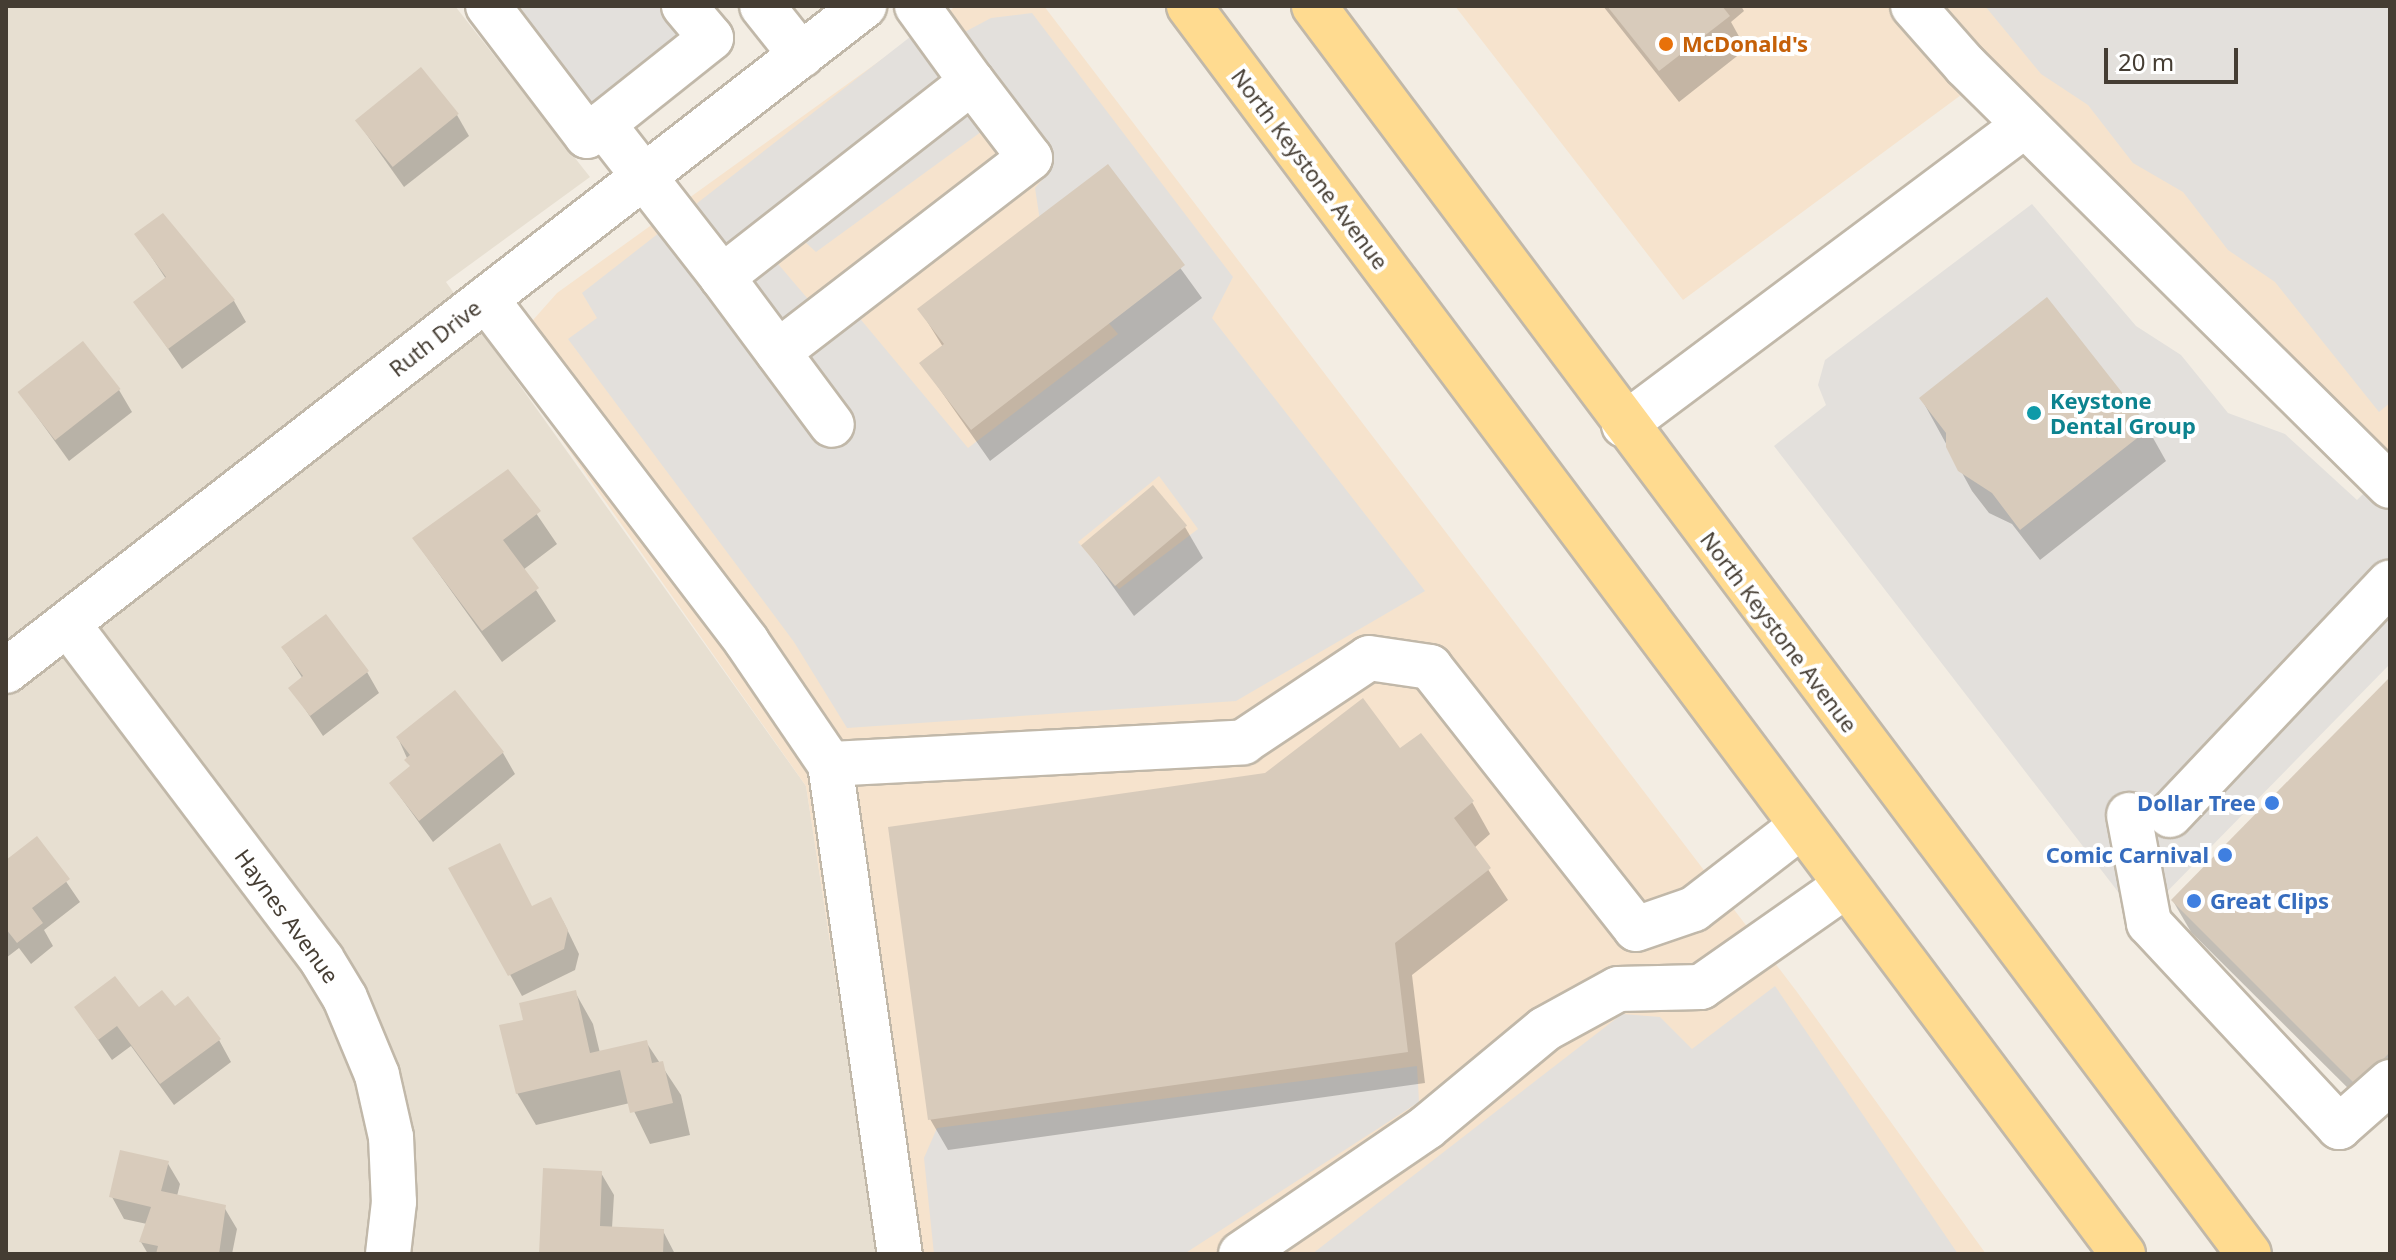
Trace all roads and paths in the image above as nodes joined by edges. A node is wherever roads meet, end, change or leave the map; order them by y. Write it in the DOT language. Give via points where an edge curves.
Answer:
graph roads {
  1 [pos="488,6"];
  2 [pos="684,6"];
  3 [pos="762,6"];
  4 [pos="864,6"];
  5 [pos="917,6"];
  6 [pos="1189,6"];
  7 [pos="1314,6"];
  8 [pos="1913,6"];
  9 [pos="801,55"];
  10 [pos="972,82"];
  11 [pos="603,124"];
  12 [pos="2025,125"];
  13 [pos="643,176"];
  14 [pos="722,277"];
  15 [pos="486,299"];
  16 [pos="778,352"];
  17 [pos="832,425"];
  18 [pos="1624,425"];
  19 [pos="2390,486"];
  20 [pos="2390,582"];
  21 [pos="68,624"];
  22 [pos="6,671"];
  23 [pos="830,764"];
  24 [pos="1800,827"];
  25 [pos="1845,886"];
  26 [pos="1636,929"];
  27 [pos="1701,987"];
  28 [pos="1618,989"];
  29 [pos="2390,1082"];
  30 [pos="388,1254"];
  31 [pos="900,1254"];
  32 [pos="1241,1254"];
  33 [pos="2123,1254"];
  34 [pos="2249,1254"];
  1 -- 11 [label="street" via="587,136"];
  2 -- 11 [label="street" via="711,38"];
  3 -- 9 [label="street"];
  4 -- 9 [label="street, Ruth Drive"];
  5 -- 10 [label="street"];
  6 -- 24 [label="main road, North Keystone Avenue"];
  7 -- 18 [label="main road, North Keystone Avenue"];
  8 -- 12 [label="street"];
  9 -- 13 [label="street, Ruth Drive"];
  10 -- 14 [label="street"];
  10 -- 16 [label="street" via="1030,158"];
  11 -- 13 [label="street"];
  12 -- 18 [label="street"];
  12 -- 19 [label="street"];
  13 -- 14 [label="street"];
  13 -- 15 [label="street, Ruth Drive"];
  14 -- 16 [label="street"];
  15 -- 21 [label="street, Ruth Drive"];
  15 -- 23 [label="street" via="747,642"];
  16 -- 17 [label="street"];
  18 -- 34 [label="main road, North Keystone Avenue"];
  20 -- 29 [label="street" via="2149,815 2149,923 2339,1127"];
  21 -- 22 [label="street, Ruth Drive"];
  21 -- 30 [label="street, Haynes Avenue" via="322,960 355,1016 377,1075 391,1137 394,1202"];
  23 -- 26 [label="street" via="1243,742 1369,658 1430,667"];
  23 -- 31 [label="street"];
  24 -- 25 [label="main road, North Keystone Avenue"];
  24 -- 26 [label="street" via="1694,909"];
  25 -- 27 [label="street"];
  25 -- 33 [label="main road, North Keystone Avenue"];
  26 -- 27 [label="street"];
  26 -- 28 [label="street"];
  27 -- 28 [label="street"];
  28 -- 32 [label="street" via="1545,1029 1427,1127"];
}
